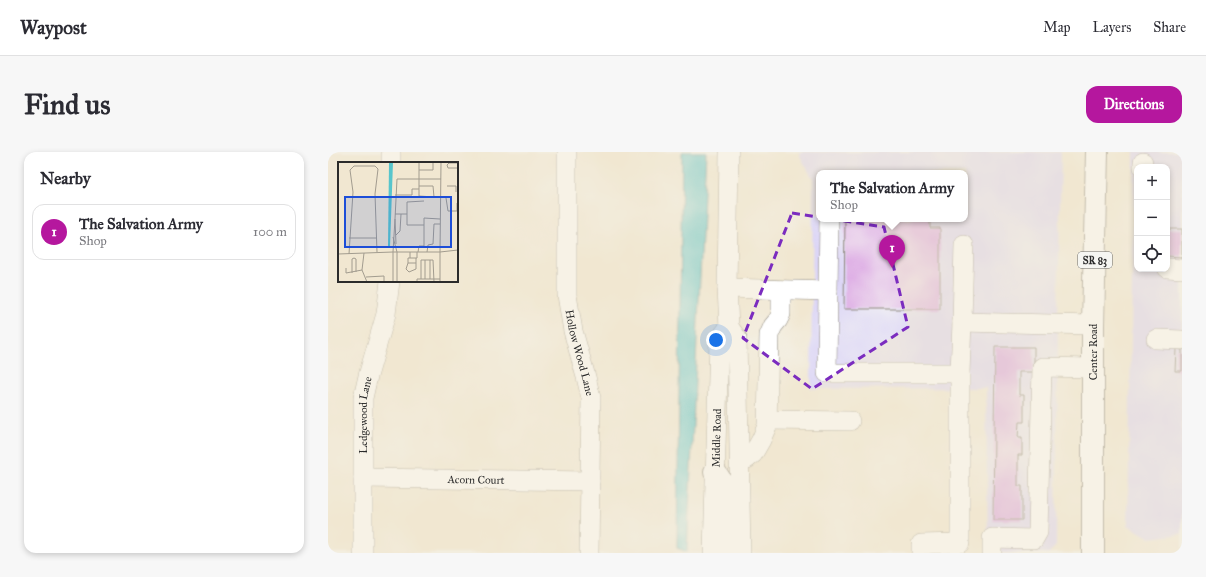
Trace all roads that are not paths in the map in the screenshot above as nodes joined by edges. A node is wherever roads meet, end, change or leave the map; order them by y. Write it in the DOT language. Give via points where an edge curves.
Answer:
graph roads {
  1 [pos="392,152"];
  2 [pos="567,152"];
  3 [pos="729,152"];
  4 [pos="1097,152"];
  5 [pos="391,162"];
  6 [pos="829,222"];
  7 [pos="964,245"];
  8 [pos="1170,268"];
  9 [pos="1182,269"];
  10 [pos="390,282"];
  11 [pos="727,288"];
  12 [pos="781,290"];
  13 [pos="828,291"];
  14 [pos="962,322"];
  15 [pos="1093,325"];
  16 [pos="729,327"];
  17 [pos="1156,339"];
  18 [pos="1182,340"];
  19 [pos="1093,368"];
  20 [pos="960,373"];
  21 [pos="768,420"];
  22 [pos="850,421"];
  23 [pos="740,460"];
  24 [pos="715,472"];
  25 [pos="362,478"];
  26 [pos="590,481"];
  27 [pos="362,553"];
  28 [pos="589,553"];
  29 [pos="713,553"];
  30 [pos="730,553"];
  31 [pos="741,553"];
  32 [pos="921,553"];
  33 [pos="992,553"];
  34 [pos="1093,553"];
  1 -- 5 [label="street"];
  2 -- 26 [label="street, Hollow Wood Lane" via="566,287 572,325 591,398"];
  3 -- 11 [label="street, Middle Road"];
  4 -- 15 [label="main road, Center Road / SR 83"];
  6 -- 13 [label="street"];
  7 -- 14 [label="street"];
  8 -- 9 [label="street"];
  10 -- 25 [label="street, Ledgewood Lane" via="386,314 364,392"];
  11 -- 12 [label="street"];
  11 -- 16 [label="street, Middle Road"];
  12 -- 13 [label="street"];
  12 -- 21 [label="street" via="781,314 769,335"];
  13 -- 20 [label="street" via="827,373"];
  14 -- 15 [label="street"];
  14 -- 20 [label="street"];
  15 -- 19 [label="main road, Center Road / SR 83"];
  16 -- 23 [label="street, Middle Road" via="737,338"];
  16 -- 24 [label="street, Middle Road" via="719,340"];
  17 -- 18 [label="street"];
  19 -- 33 [label="street" via="1042,367 1038,532 1034,539 992,538"];
  19 -- 34 [label="main road, Center Road / SR 83"];
  20 -- 32 [label="street" via="960,543 921,544"];
  21 -- 22 [label="street"];
  21 -- 23 [label="street" via="753,454 747,459"];
  23 -- 31 [label="street, Middle Road"];
  24 -- 29 [label="street, Middle Road"];
  24 -- 30 [label="main road" via="722,482 729,502"];
  25 -- 26 [label="street, Acorn Court"];
  25 -- 27 [label="street, Ledgewood Lane"];
  26 -- 28 [label="street, Hollow Wood Lane"];
}
